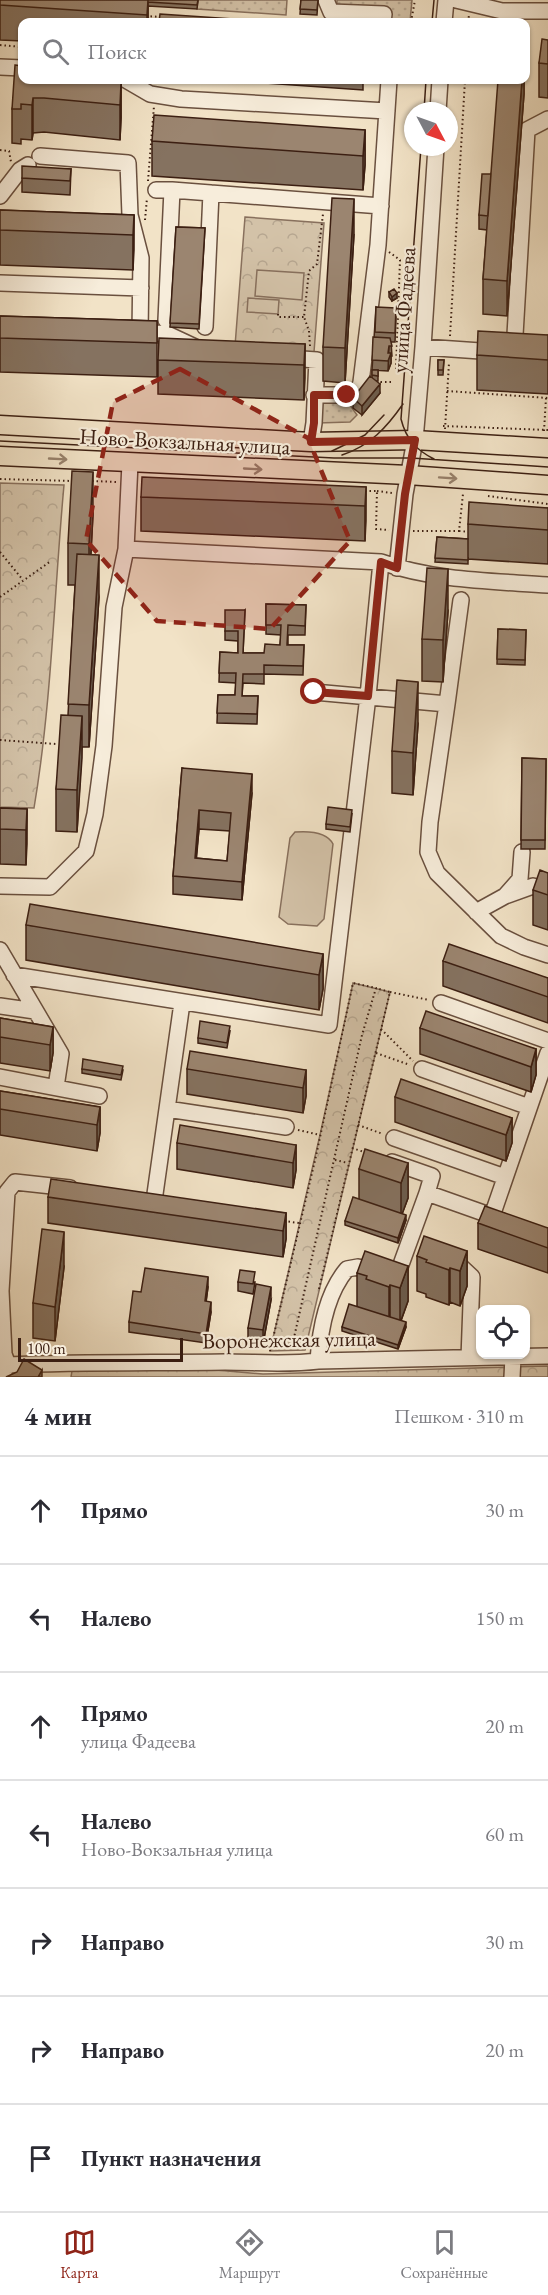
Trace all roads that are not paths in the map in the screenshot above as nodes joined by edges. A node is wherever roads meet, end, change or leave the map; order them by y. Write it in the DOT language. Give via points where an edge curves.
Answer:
graph roads {
  1 [pos="326,0"];
  2 [pos="446,0"];
  3 [pos="456,0"];
  4 [pos="548,11"];
  5 [pos="384,18"];
  6 [pos="444,18"];
  7 [pos="0,67"];
  8 [pos="18,68"];
  9 [pos="133,84"];
  10 [pos="389,84"];
  11 [pos="441,84"];
  12 [pos="439,102"];
  13 [pos="387,111"];
  14 [pos="548,119"];
  15 [pos="435,156"];
  16 [pos="150,188"];
  17 [pos="172,190"];
  18 [pos="211,193"];
  19 [pos="0,196"];
  20 [pos="381,206"];
  21 [pos="0,283"];
  22 [pos="141,288"];
  23 [pos="166,320"];
  24 [pos="205,327"];
  25 [pos="423,347"];
  26 [pos="205,352"];
  27 [pos="273,357"];
  28 [pos="314,395"];
  29 [pos="0,425"];
  30 [pos="415,440"];
  31 [pos="311,442"];
  32 [pos="546,443"];
  33 [pos="0,456"];
  34 [pos="130,463"];
  35 [pos="408,475"];
  36 [pos="548,485"];
  37 [pos="126,549"];
  38 [pos="381,562"];
  39 [pos="397,568"];
  40 [pos="548,585"];
  41 [pos="461,600"];
  42 [pos="314,692"];
  43 [pos="368,696"];
  44 [pos="447,704"];
  45 [pos="522,852"];
  46 [pos="0,886"];
  47 [pos="548,891"];
  48 [pos="505,896"];
  49 [pos="476,912"];
  50 [pos="0,950"];
  51 [pos="548,956"];
  52 [pos="14,975"];
  53 [pos="182,1003"];
  54 [pos="441,1003"];
  55 [pos="0,1006"];
  56 [pos="35,1011"];
  57 [pos="548,1041"];
  58 [pos="548,1053"];
  59 [pos="422,1070"];
  60 [pos="0,1077"];
  61 [pos="56,1087"];
  62 [pos="99,1096"];
  63 [pos="530,1107"];
  64 [pos="167,1110"];
  65 [pos="286,1127"];
  66 [pos="394,1138"];
  67 [pos="392,1162"];
  68 [pos="505,1177"];
  69 [pos="4,1191"];
  70 [pos="89,1191"];
  71 [pos="427,1193"];
  72 [pos="155,1201"];
  73 [pos="492,1216"];
  74 [pos="514,1224"];
  75 [pos="437,1256"];
  76 [pos="1,1291"];
  77 [pos="548,1356"];
  78 [pos="530,1357"];
  79 [pos="469,1358"];
  80 [pos="476,1358"];
  81 [pos="513,1359"];
  82 [pos="318,1361"];
  83 [pos="4,1371"];
  84 [pos="512,1377"];
  1 -- 5 [label="street" via="331,12 384,14"];
  2 -- 6 [label="street"];
  3 -- 4 [label="street" via="502,11"];
  7 -- 8 [label="street"];
  9 -- 13 [label="street" via="150,94 181,99"];
  10 -- 13 [label="street"];
  11 -- 12 [label="street"];
  13 -- 20 [label="street"];
  14 -- 25 [label="street" via="527,130 520,354"];
  15 -- 25 [label="street, улица Фадеева"];
  16 -- 17 [label="street"];
  17 -- 18 [label="street"];
  17 -- 23 [label="street"];
  18 -- 20 [label="street"];
  18 -- 24 [label="street"];
  19 -- 22 [label="street" via="20,170 34,160 128,163 130,215 141,258"];
  20 -- 28 [label="street" via="359,390 353,394"];
  21 -- 22 [label="street"];
  22 -- 26 [label="street" via="134,334 165,333"];
  25 -- 30 [label="street, улица Фадеева"];
  27 -- 28 [label="street" via="317,360"];
  28 -- 31 [label="street"];
  29 -- 31 [label="main road, Ново-Вокзальная улица"];
  30 -- 31 [label="main road, Ново-Вокзальная улица"];
  30 -- 32 [label="main road, Ново-Вокзальная улица"];
  30 -- 35 [label="street, улица Фадеева"];
  33 -- 34 [label="main road, Ново-Вокзальная улица, one-way"];
  34 -- 35 [label="main road, Ново-Вокзальная улица, one-way"];
  34 -- 37 [label="street"];
  35 -- 36 [label="main road, Ново-Вокзальная улица, one-way"];
  35 -- 39 [label="street, улица Фадеева"];
  37 -- 38 [label="street"];
  37 -- 46 [label="street" via="114,607 104,746 86,851 50,887"];
  38 -- 39 [label="street"];
  38 -- 43 [label="street"];
  39 -- 40 [label="street" via="446,578"];
  41 -- 44 [label="street"];
  42 -- 43 [label="street"];
  43 -- 44 [label="street"];
  43 -- 53 [label="street" via="329,1025"];
  44 -- 49 [label="street" via="428,852 437,873"];
  45 -- 48 [label="street" via="520,879"];
  47 -- 48 [label="street" via="533,886"];
  48 -- 49 [label="street"];
  49 -- 51 [label="street" via="501,936"];
  50 -- 52 [label="street"];
  52 -- 53 [label="street"];
  52 -- 56 [label="street"];
  53 -- 64 [label="street"];
  54 -- 57 [label="street"];
  55 -- 56 [label="street"];
  56 -- 61 [label="street" via="61,1054"];
  58 -- 63 [label="street"];
  59 -- 63 [label="street"];
  60 -- 61 [label="street"];
  61 -- 62 [label="street"];
  63 -- 68 [label="street"];
  64 -- 65 [label="street"];
  64 -- 72 [label="street"];
  66 -- 68 [label="street"];
  67 -- 71 [label="street" via="432,1176"];
  68 -- 73 [label="street"];
  69 -- 70 [label="street" via="15,1182"];
  69 -- 76 [label="street"];
  71 -- 73 [label="street"];
  71 -- 82 [label="street" via="413,1248 395,1281 358,1267 347,1269 338,1280 320,1331"];
  73 -- 74 [label="street"];
  75 -- 79 [label="street" via="456,1262 472,1277"];
  76 -- 83 [label="street"];
  77 -- 78 [label="street, Воронежская улица"];
  79 -- 80 [label="street, Воронежская улица"];
  79 -- 82 [label="street, Воронежская улица"];
  81 -- 84 [label="street"];
  82 -- 83 [label="street, Воронежская улица"];
}
